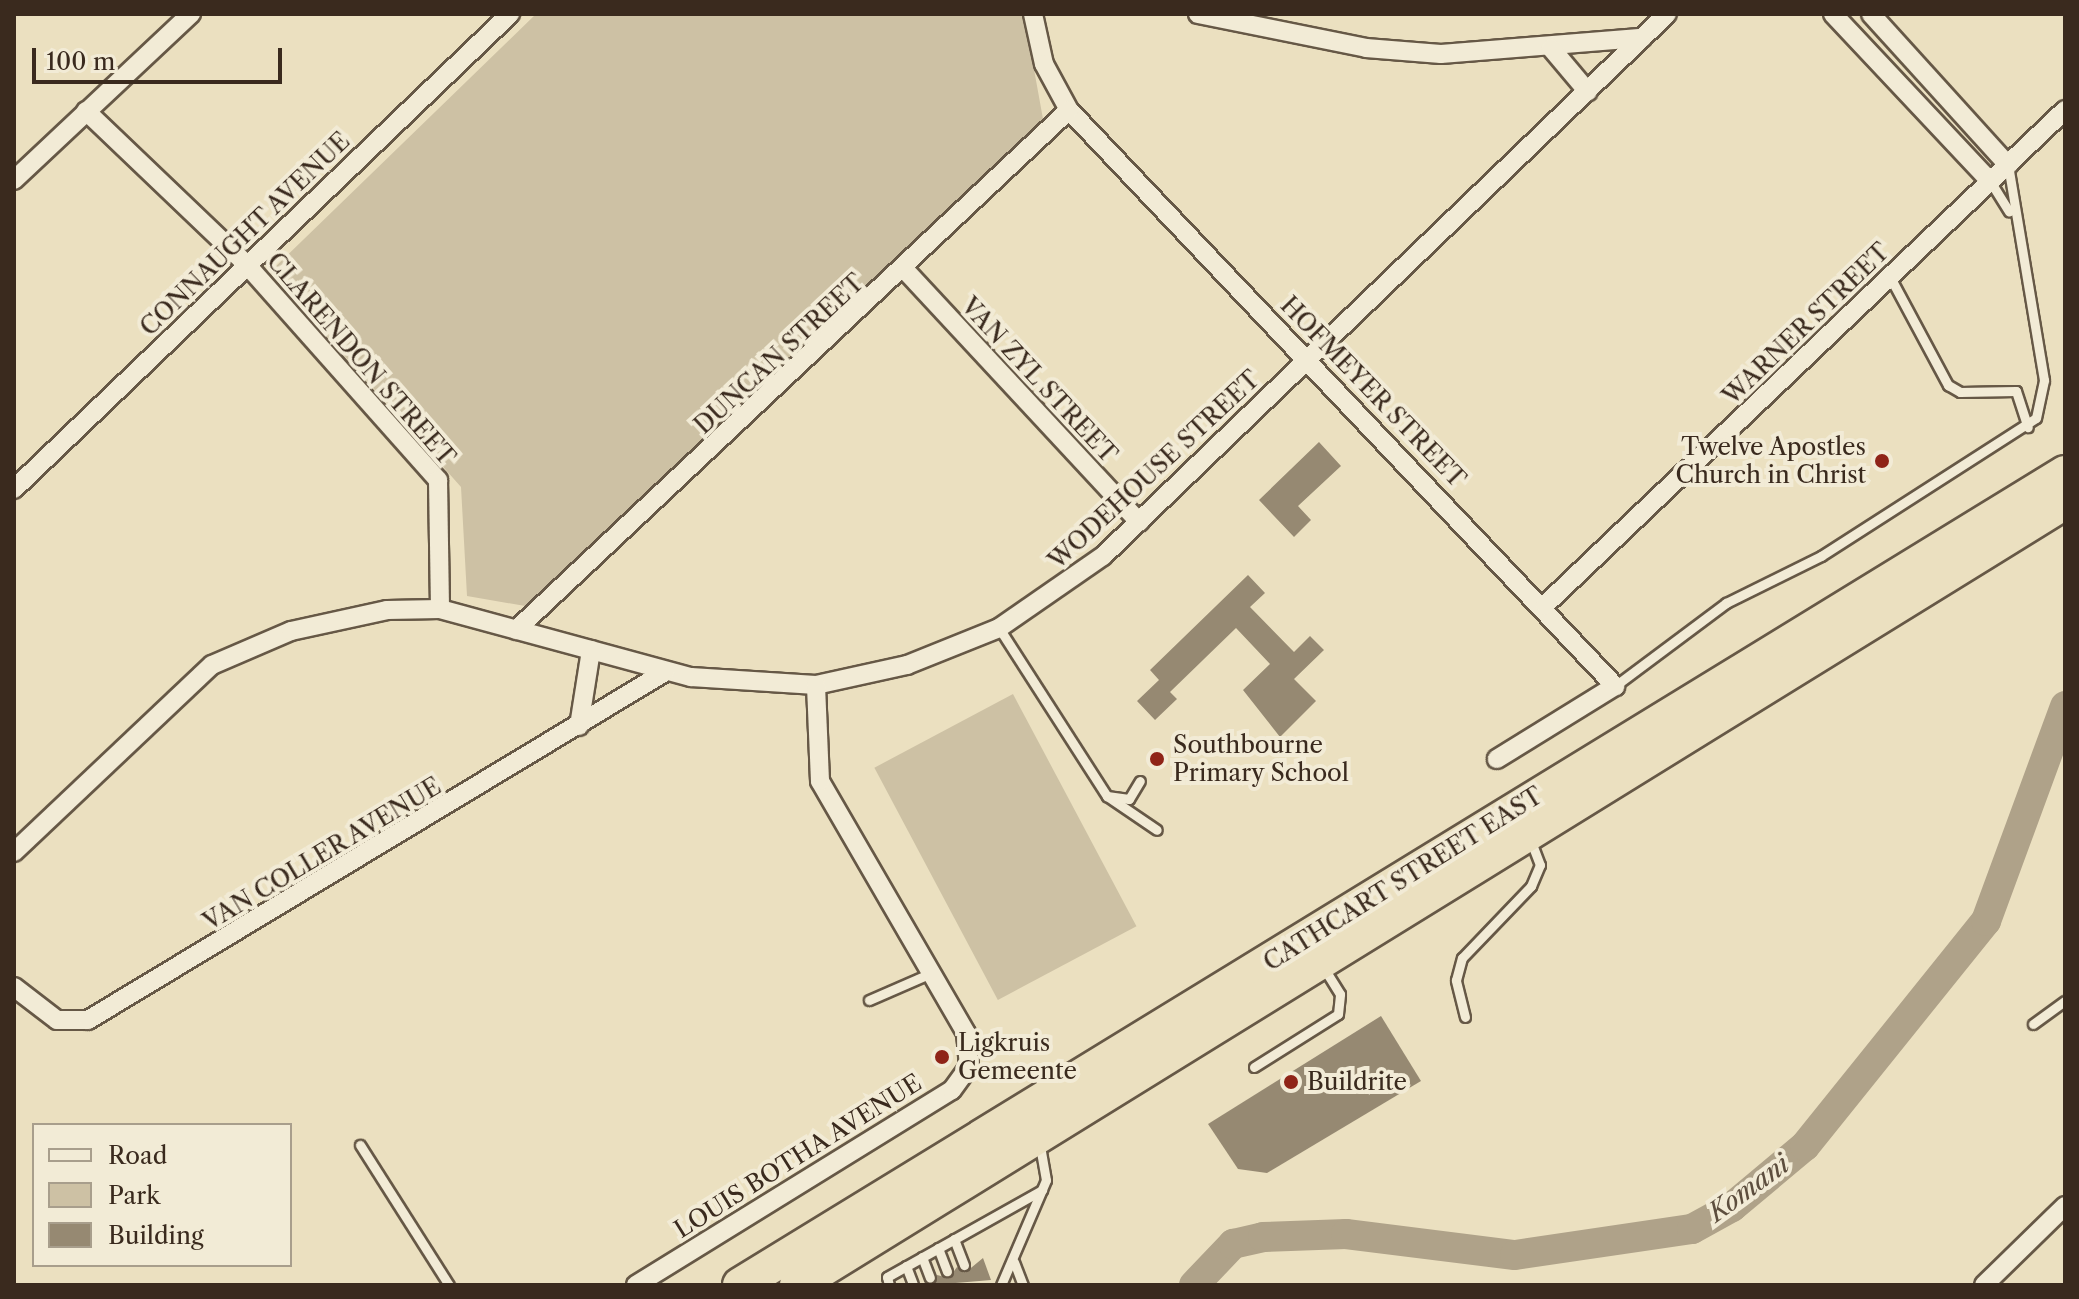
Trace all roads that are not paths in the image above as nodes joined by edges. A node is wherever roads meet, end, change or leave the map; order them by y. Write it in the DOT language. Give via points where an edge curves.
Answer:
graph roads {
  1 [pos="191,14"];
  2 [pos="510,14"];
  3 [pos="1033,14"];
  4 [pos="1198,14"];
  5 [pos="1667,14"];
  6 [pos="1833,14"];
  7 [pos="1871,14"];
  8 [pos="1642,38"];
  9 [pos="1901,47"];
  10 [pos="1551,48"];
  11 [pos="1882,66"];
  12 [pos="1588,92"];
  13 [pos="1069,110"];
  14 [pos="2065,110"];
  15 [pos="86,111"];
  16 [pos="2008,165"];
  17 [pos="14,180"];
  18 [pos="1990,181"];
  19 [pos="2010,215"];
  20 [pos="247,265"];
  21 [pos="905,270"];
  22 [pos="1890,277"];
  23 [pos="1308,358"];
  24 [pos="2028,427"];
  25 [pos="2059,486"];
  26 [pos="14,489"];
  27 [pos="1139,522"];
  28 [pos="1545,605"];
  29 [pos="440,609"];
  30 [pos="999,628"];
  31 [pos="516,630"];
  32 [pos="591,650"];
  33 [pos="665,672"];
  34 [pos="816,685"];
  35 [pos="1615,686"];
  36 [pos="579,726"];
  37 [pos="1497,759"];
  38 [pos="1140,781"];
  39 [pos="1107,796"];
  40 [pos="1520,823"];
  41 [pos="1157,830"];
  42 [pos="14,852"];
  43 [pos="1314,951"];
  44 [pos="931,973"];
  45 [pos="14,987"];
  46 [pos="869,1000"];
  47 [pos="2065,1001"];
  48 [pos="1465,1017"];
  49 [pos="2033,1024"];
  50 [pos="1254,1067"];
  51 [pos="1030,1127"];
  52 [pos="360,1145"];
  53 [pos="1042,1190"];
  54 [pos="2065,1206"];
  55 [pos="954,1239"];
  56 [pos="938,1248"];
  57 [pos="922,1257"];
  58 [pos="1014,1262"];
  59 [pos="964,1265"];
  60 [pos="906,1266"];
  61 [pos="947,1271"];
  62 [pos="930,1278"];
  63 [pos="1005,1283"];
  64 [pos="913,1284"];
  65 [pos="449,1285"];
  66 [pos="636,1285"];
  67 [pos="740,1285"];
  68 [pos="797,1285"];
  69 [pos="889,1285"];
  70 [pos="1023,1285"];
  71 [pos="1984,1285"];
  1 -- 15 [label="street"];
  2 -- 20 [label="street, CONNAUGHT AVENUE"];
  3 -- 13 [label="street, HOFMEYER STREET" via="1044,64"];
  4 -- 10 [label="street" via="1366,48 1464,54"];
  5 -- 8 [label="street, WODEHOUSE STREET"];
  6 -- 11 [label="street"];
  7 -- 9 [label="street"];
  8 -- 10 [label="street" via="1583,39"];
  8 -- 12 [label="street, WODEHOUSE STREET"];
  9 -- 11 [label="street"];
  9 -- 16 [label="street"];
  10 -- 12 [label="street"];
  11 -- 18 [label="street"];
  12 -- 23 [label="street, WODEHOUSE STREET"];
  13 -- 21 [label="street, DUNCAN STREET"];
  13 -- 23 [label="street, HOFMEYER STREET"];
  14 -- 16 [label="street, WARNER STREET"];
  15 -- 17 [label="street"];
  15 -- 20 [label="street, CLARENDON STREET"];
  16 -- 18 [label="street, WARNER STREET"];
  16 -- 19 [label="lane"];
  18 -- 19 [label="lane"];
  18 -- 22 [label="street, WARNER STREET"];
  19 -- 24 [label="lane" via="2044,380 2040,410"];
  20 -- 26 [label="street, CONNAUGHT AVENUE"];
  20 -- 29 [label="street, CLARENDON STREET" via="438,480"];
  21 -- 27 [label="street, VAN ZYL STREET"];
  21 -- 31 [label="street, DUNCAN STREET"];
  22 -- 24 [label="lane" via="1948,385 1960,392 2016,391"];
  22 -- 28 [label="street, WARNER STREET"];
  23 -- 27 [label="street, WODEHOUSE STREET"];
  23 -- 28 [label="street, HOFMEYER STREET"];
  24 -- 35 [label="lane" via="1821,556 1726,603"];
  25 -- 40 [label="highway, CATHCART STREET EAST"];
  27 -- 30 [label="street, WODEHOUSE STREET" via="1062,589"];
  28 -- 35 [label="street, HOFMEYER STREET"];
  29 -- 31 [label="street, WODEHOUSE STREET"];
  29 -- 42 [label="street, WODEHOUSE STREET" via="387,610 227,655"];
  30 -- 34 [label="street, WODEHOUSE STREET" via="907,665"];
  30 -- 39 [label="lane"];
  31 -- 32 [label="street, WODEHOUSE STREET"];
  32 -- 33 [label="street, WODEHOUSE STREET"];
  32 -- 36 [label="street"];
  33 -- 34 [label="street, WODEHOUSE STREET"];
  33 -- 36 [label="street, VAN COLLER AVENUE"];
  34 -- 44 [label="street" via="820,781"];
  35 -- 37 [label="street"];
  36 -- 45 [label="street, VAN COLLER AVENUE" via="88,1020 57,1020"];
  38 -- 39 [label="lane" via="1129,799"];
  39 -- 41 [label="lane"];
  40 -- 43 [label="highway, CATHCART STREET EAST"];
  40 -- 48 [label="lane" via="1540,858 1537,876 1462,958 1456,980"];
  43 -- 50 [label="lane" via="1340,994 1338,1014"];
  43 -- 51 [label="highway, CATHCART STREET EAST"];
  44 -- 46 [label="lane"];
  44 -- 66 [label="street, LOUIS BOTHA AVENUE" via="966,1033 971,1056 952,1090"];
  47 -- 49 [label="lane"];
  51 -- 53 [label="lane" via="1048,1162"];
  51 -- 67 [label="highway, CATHCART STREET EAST"];
  51 -- 68 [label="highway, CATHCART STREET EAST"];
  52 -- 65 [label="lane"];
  53 -- 55 [label="lane"];
  53 -- 58 [label="lane"];
  54 -- 71 [label="street"];
  55 -- 56 [label="lane"];
  55 -- 59 [label="lane"];
  56 -- 57 [label="lane"];
  56 -- 61 [label="lane"];
  57 -- 60 [label="lane"];
  57 -- 62 [label="lane"];
  58 -- 63 [label="lane"];
  58 -- 70 [label="lane"];
  60 -- 64 [label="lane"];
  60 -- 69 [label="lane" via="887,1277"];
}
